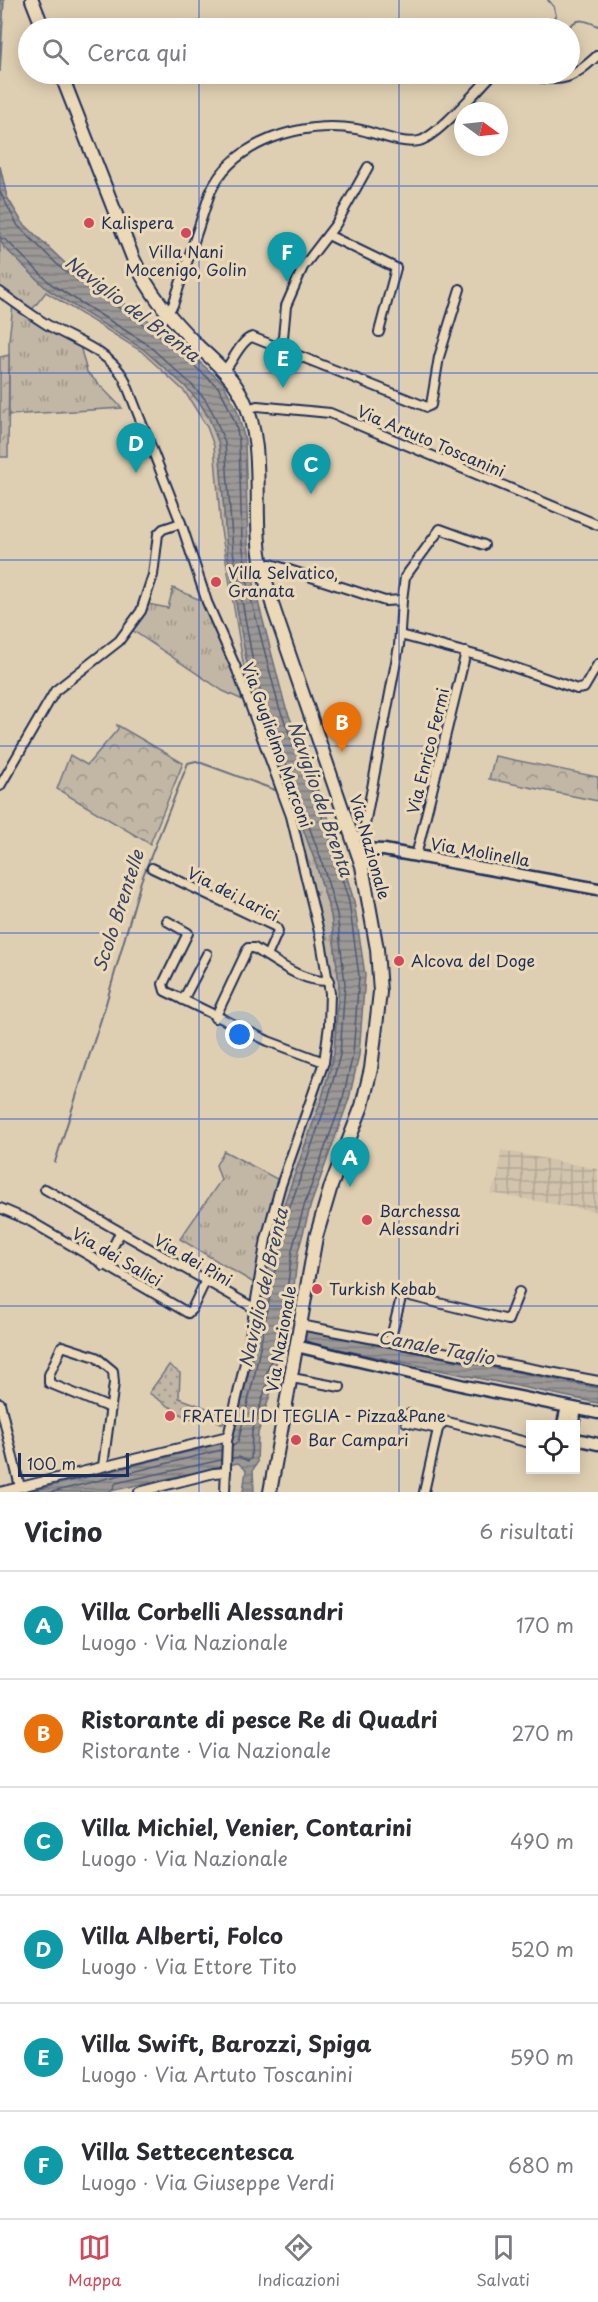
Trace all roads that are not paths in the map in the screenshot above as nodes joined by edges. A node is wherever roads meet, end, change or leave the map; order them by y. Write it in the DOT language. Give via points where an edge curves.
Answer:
graph roads {
  1 [pos="32,0"];
  2 [pos="39,18"];
  3 [pos="598,55"];
  4 [pos="580,70"];
  5 [pos="65,84"];
  6 [pos="483,84"];
  7 [pos="368,167"];
  8 [pos="328,235"];
  9 [pos="460,289"];
  10 [pos="0,292"];
  11 [pos="167,313"];
  12 [pos="379,332"];
  13 [pos="282,348"];
  14 [pos="225,370"];
  15 [pos="248,409"];
  16 [pos="180,523"];
  17 [pos="598,525"];
  18 [pos="484,545"];
  19 [pos="263,565"];
  20 [pos="402,600"];
  21 [pos="400,635"];
  22 [pos="466,652"];
  23 [pos="598,664"];
  24 [pos="0,786"];
  25 [pos="359,843"];
  26 [pos="416,856"];
  27 [pos="152,868"];
  28 [pos="598,889"];
  29 [pos="167,921"];
  30 [pos="207,954"];
  31 [pos="267,956"];
  32 [pos="329,981"];
  33 [pos="183,1000"];
  34 [pos="215,1018"];
  35 [pos="324,1062"];
  36 [pos="45,1190"];
  37 [pos="0,1208"];
  38 [pos="120,1233"];
  39 [pos="103,1266"];
  40 [pos="204,1282"];
  41 [pos="519,1292"];
  42 [pos="254,1308"];
  43 [pos="300,1326"];
  44 [pos="390,1341"];
  45 [pos="296,1344"];
  46 [pos="292,1378"];
  47 [pos="598,1381"];
  48 [pos="340,1388"];
  49 [pos="0,1402"];
  50 [pos="110,1408"];
  51 [pos="571,1408"];
  52 [pos="598,1413"];
  53 [pos="408,1414"];
  54 [pos="565,1420"];
  55 [pos="572,1420"];
  56 [pos="438,1429"];
  57 [pos="227,1438"];
  58 [pos="580,1440"];
  59 [pos="526,1442"];
  60 [pos="598,1444"];
  61 [pos="103,1466"];
  62 [pos="226,1469"];
  63 [pos="20,1487"];
  64 [pos="0,1492"];
  65 [pos="139,1492"];
  66 [pos="225,1492"];
  67 [pos="270,1492"];
  68 [pos="424,1492"];
  1 -- 2 [label="main road"];
  3 -- 4 [label="street"];
  5 -- 11 [label="main road, Via Nazionale" via="133,258 147,288"];
  6 -- 11 [label="street" via="425,139 408,141 355,129 304,129 268,141 230,164 213,185"];
  7 -- 8 [label="street"];
  8 -- 12 [label="street" via="396,268"];
  8 -- 13 [label="street" via="311,254 286,306"];
  9 -- 13 [label="street" via="438,357 431,405 427,407"];
  10 -- 16 [label="street, Via Guglielmo Marconi" via="116,365 135,400"];
  11 -- 14 [label="main road, Via Nazionale"];
  13 -- 14 [label="street" via="248,337"];
  14 -- 15 [label="main road, Via Nazionale"];
  15 -- 17 [label="street, Via Artuto Toscanini" via="257,406 330,413"];
  15 -- 19 [label="main road, Via Nazionale" via="256,456"];
  16 -- 24 [label="street" via="158,534 149,593 135,620 119,641 56,691"];
  16 -- 32 [label="street, Via Guglielmo Marconi" via="291,816"];
  18 -- 20 [label="street" via="440,529 405,577"];
  19 -- 20 [label="street" via="271,564 385,601"];
  19 -- 25 [label="main road, Via Nazionale" via="274,610"];
  20 -- 21 [label="street"];
  21 -- 22 [label="street"];
  21 -- 25 [label="street"];
  22 -- 23 [label="street" via="577,689 584,688"];
  22 -- 26 [label="street, Via Enrico Fermi"];
  25 -- 26 [label="main road, Via Molinella"];
  25 -- 43 [label="main road, Via Nazionale" via="377,949 380,992 376,1033 362,1106 320,1223"];
  26 -- 28 [label="main road, Via Molinella"];
  27 -- 31 [label="street, Via dei Larici" via="276,927 279,932"];
  29 -- 33 [label="street" via="188,933 162,988"];
  30 -- 33 [label="street"];
  31 -- 32 [label="street" via="308,978"];
  31 -- 34 [label="street" via="251,948 246,951"];
  32 -- 35 [label="street, Via Guglielmo Marconi"];
  33 -- 34 [label="street"];
  34 -- 35 [label="street"];
  35 -- 42 [label="street, Via Guglielmo Marconi" via="273,1214"];
  36 -- 38 [label="street, Via dei Pini"];
  37 -- 39 [label="street, Via dei Salici" via="28,1220"];
  38 -- 39 [label="street"];
  38 -- 40 [label="street, Via dei Pini"];
  39 -- 40 [label="street, Via dei Salici" via="188,1313"];
  40 -- 42 [label="street, Via dei Pini"];
  41 -- 44 [label="street" via="508,1320 402,1294"];
  42 -- 57 [label="street, Via Guglielmo Marconi"];
  43 -- 44 [label="street"];
  43 -- 45 [label="main road, Via Nazionale"];
  44 -- 47 [label="street"];
  45 -- 46 [label="main road, Via Nazionale"];
  45 -- 51 [label="main road"];
  46 -- 48 [label="street"];
  46 -- 67 [label="main road, Via Nazionale"];
  49 -- 63 [label="street"];
  50 -- 50 [label="street" via="49,1383 62,1346 96,1357 110,1367 114,1383"];
  50 -- 61 [label="street"];
  51 -- 52 [label="main road"];
  51 -- 54 [label="main road"];
  51 -- 55 [label="main road"];
  53 -- 56 [label="street" via="406,1422"];
  56 -- 59 [label="street" via="446,1421"];
  56 -- 68 [label="street"];
  57 -- 61 [label="street"];
  57 -- 62 [label="street, Via Guglielmo Marconi"];
  58 -- 60 [label="main road"];
  61 -- 63 [label="street"];
  62 -- 65 [label="street"];
  62 -- 66 [label="street, Via Guglielmo Marconi"];
  63 -- 64 [label="street"];
}
